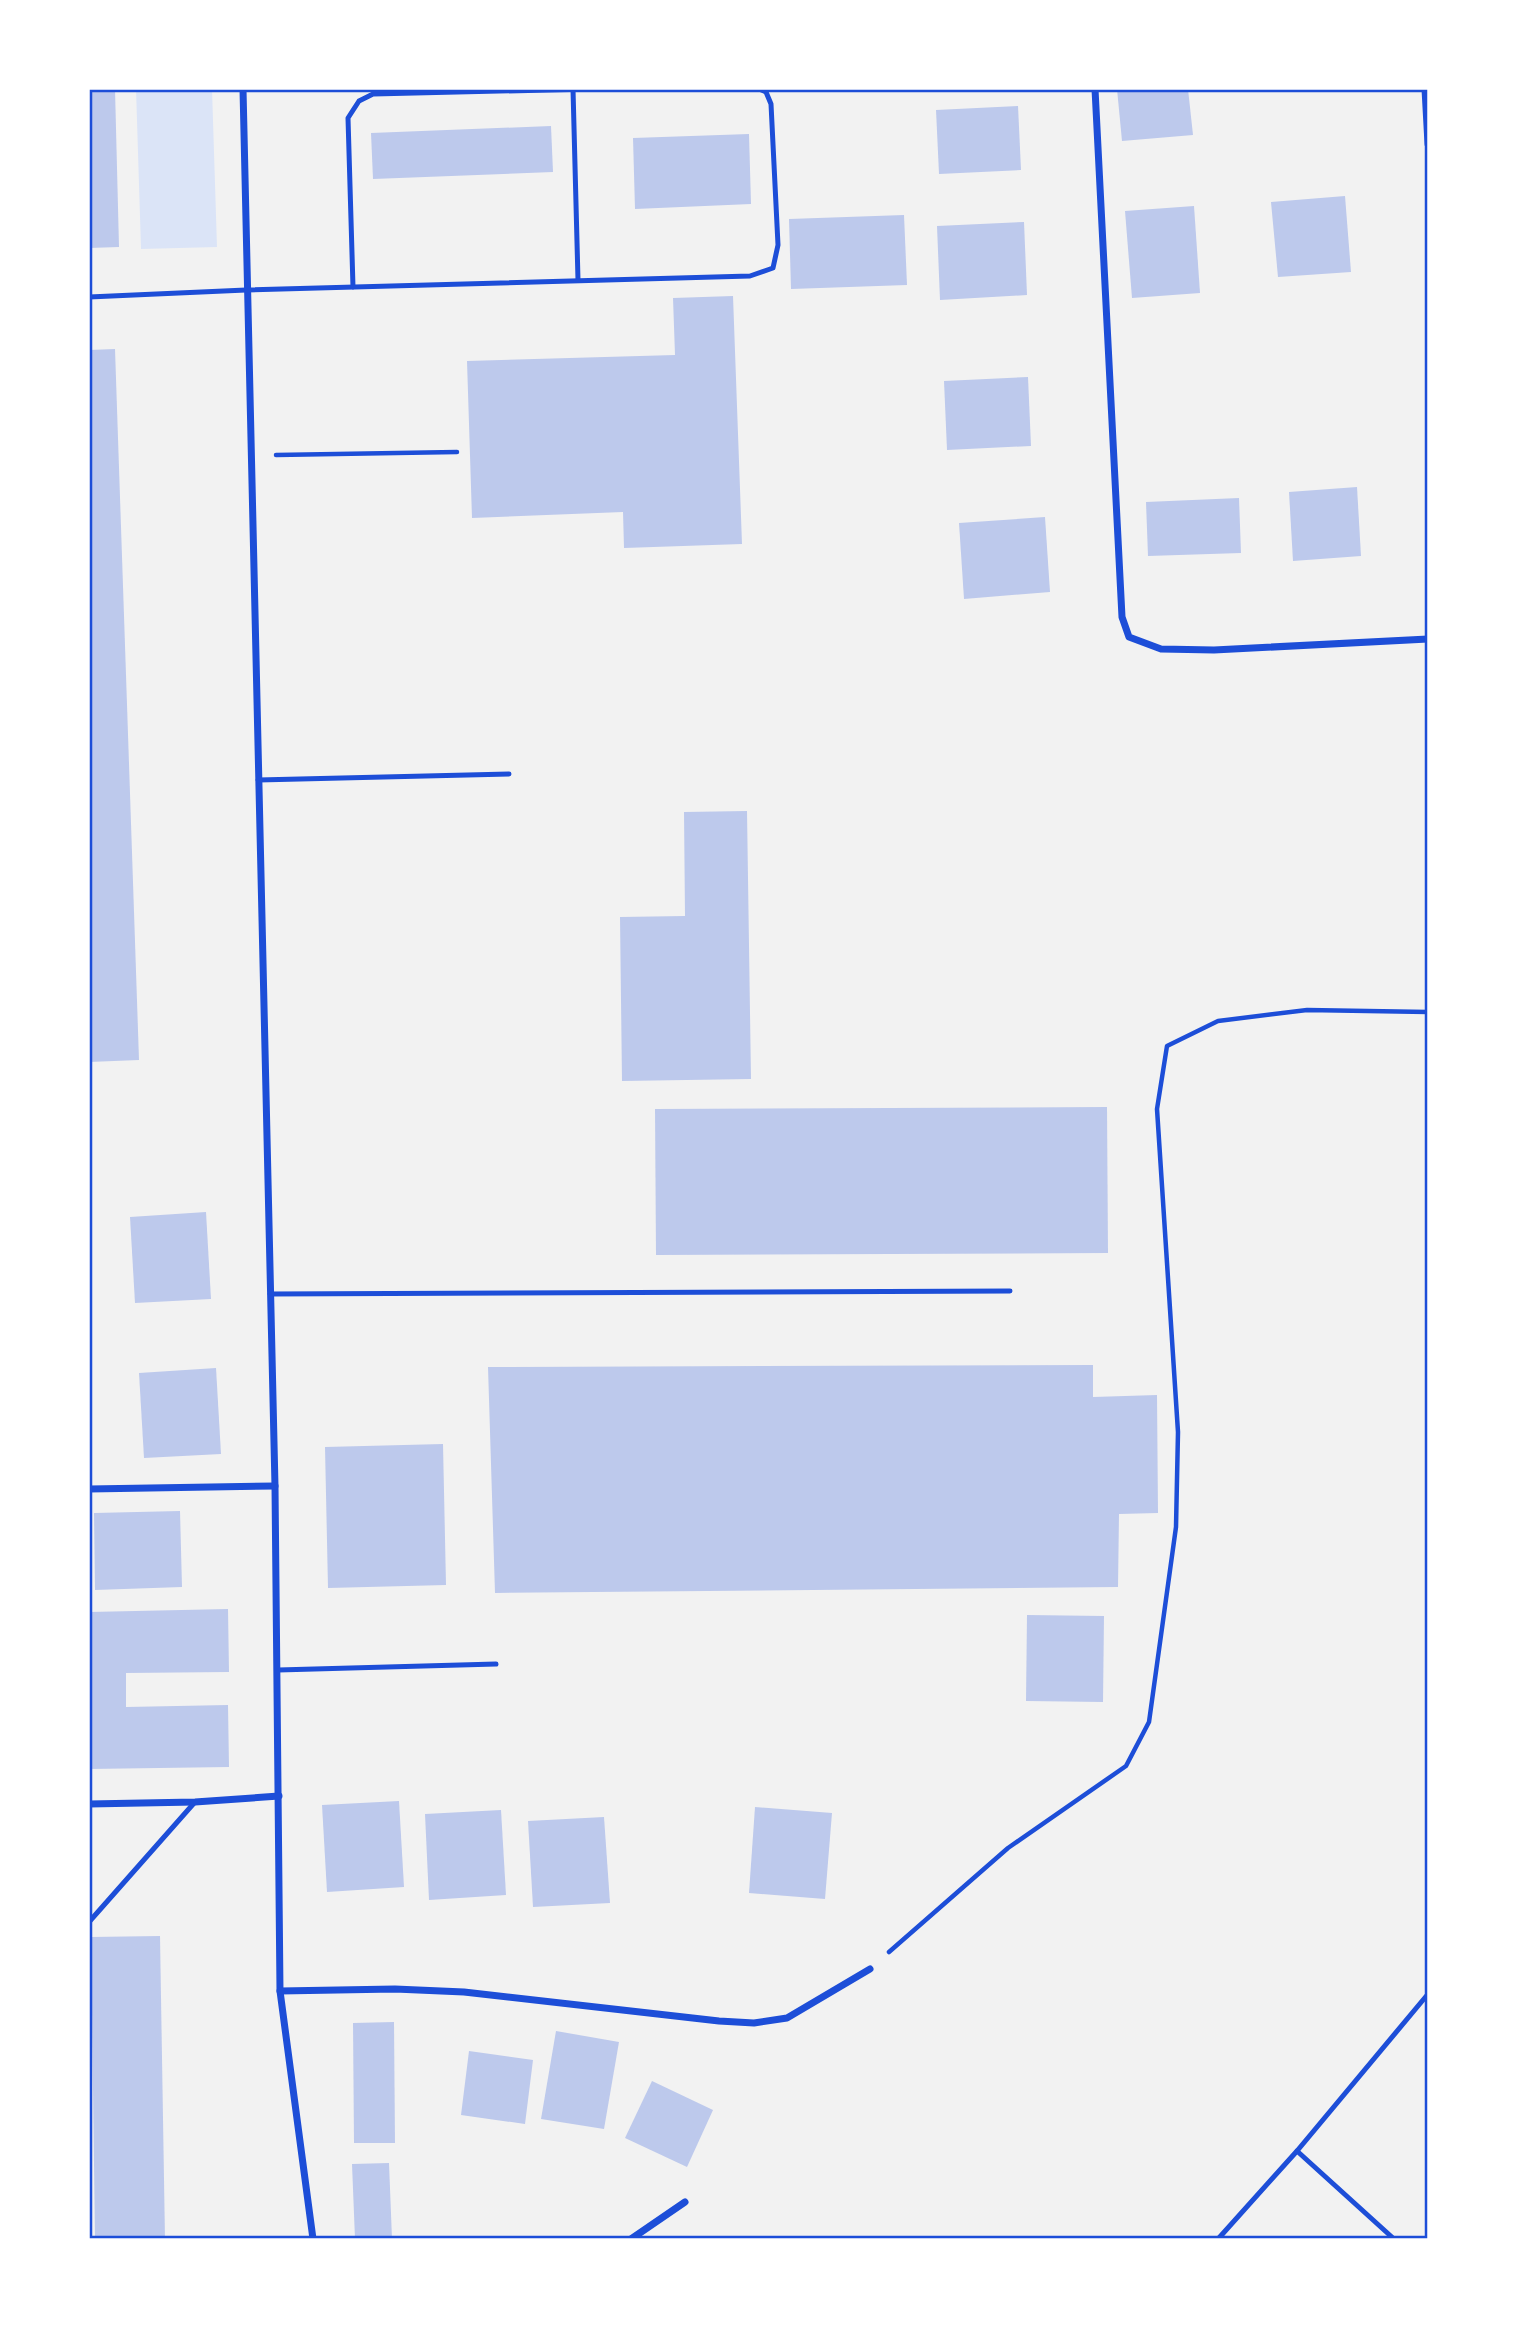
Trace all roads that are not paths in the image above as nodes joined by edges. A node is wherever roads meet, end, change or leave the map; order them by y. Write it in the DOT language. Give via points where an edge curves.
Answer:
graph roads {
  1 [pos="243,89"];
  2 [pos="573,89"];
  3 [pos="590,89"];
  4 [pos="759,89"];
  5 [pos="1095,89"];
  6 [pos="1425,89"];
  7 [pos="1428,144"];
  8 [pos="578,280"];
  9 [pos="353,287"];
  10 [pos="246,290"];
  11 [pos="89,297"];
  12 [pos="1428,639"];
  13 [pos="509,774"];
  14 [pos="258,780"];
  15 [pos="1010,1291"];
  16 [pos="270,1294"];
  17 [pos="275,1486"];
  18 [pos="89,1489"];
  19 [pos="496,1664"];
  20 [pos="278,1670"];
  21 [pos="279,1796"];
  22 [pos="195,1802"];
  23 [pos="89,1804"];
  24 [pos="89,1922"];
  25 [pos="870,1969"];
  26 [pos="280,1991"];
  27 [pos="1428,1994"];
  28 [pos="1297,2151"];
  29 [pos="685,2202"];
  30 [pos="313,2239"];
  31 [pos="631,2239"];
  32 [pos="1219,2239"];
  33 [pos="1394,2239"];
  1 -- 10 [label="street"];
  2 -- 3 [label="lane"];
  2 -- 8 [label="lane"];
  2 -- 9 [label="lane" via="373,94 359,102 348,118"];
  4 -- 8 [label="lane" via="766,92 771,104 778,245 773,268 750,276"];
  5 -- 12 [label="street" via="1122,617 1129,638 1161,649 1214,650"];
  6 -- 7 [label="street"];
  8 -- 9 [label="lane"];
  9 -- 10 [label="lane"];
  10 -- 11 [label="lane"];
  10 -- 14 [label="street"];
  13 -- 14 [label="lane"];
  14 -- 16 [label="street"];
  15 -- 16 [label="lane"];
  16 -- 17 [label="street"];
  17 -- 18 [label="street"];
  17 -- 20 [label="street"];
  19 -- 20 [label="lane"];
  20 -- 21 [label="street"];
  21 -- 22 [label="street"];
  21 -- 26 [label="street"];
  22 -- 23 [label="street"];
  22 -- 24 [label="lane"];
  25 -- 26 [label="street" via="787,2018 754,2023 464,1992"];
  26 -- 30 [label="street"];
  27 -- 28 [label="lane"];
  28 -- 32 [label="lane"];
  28 -- 33 [label="lane"];
  29 -- 31 [label="street"];
}
